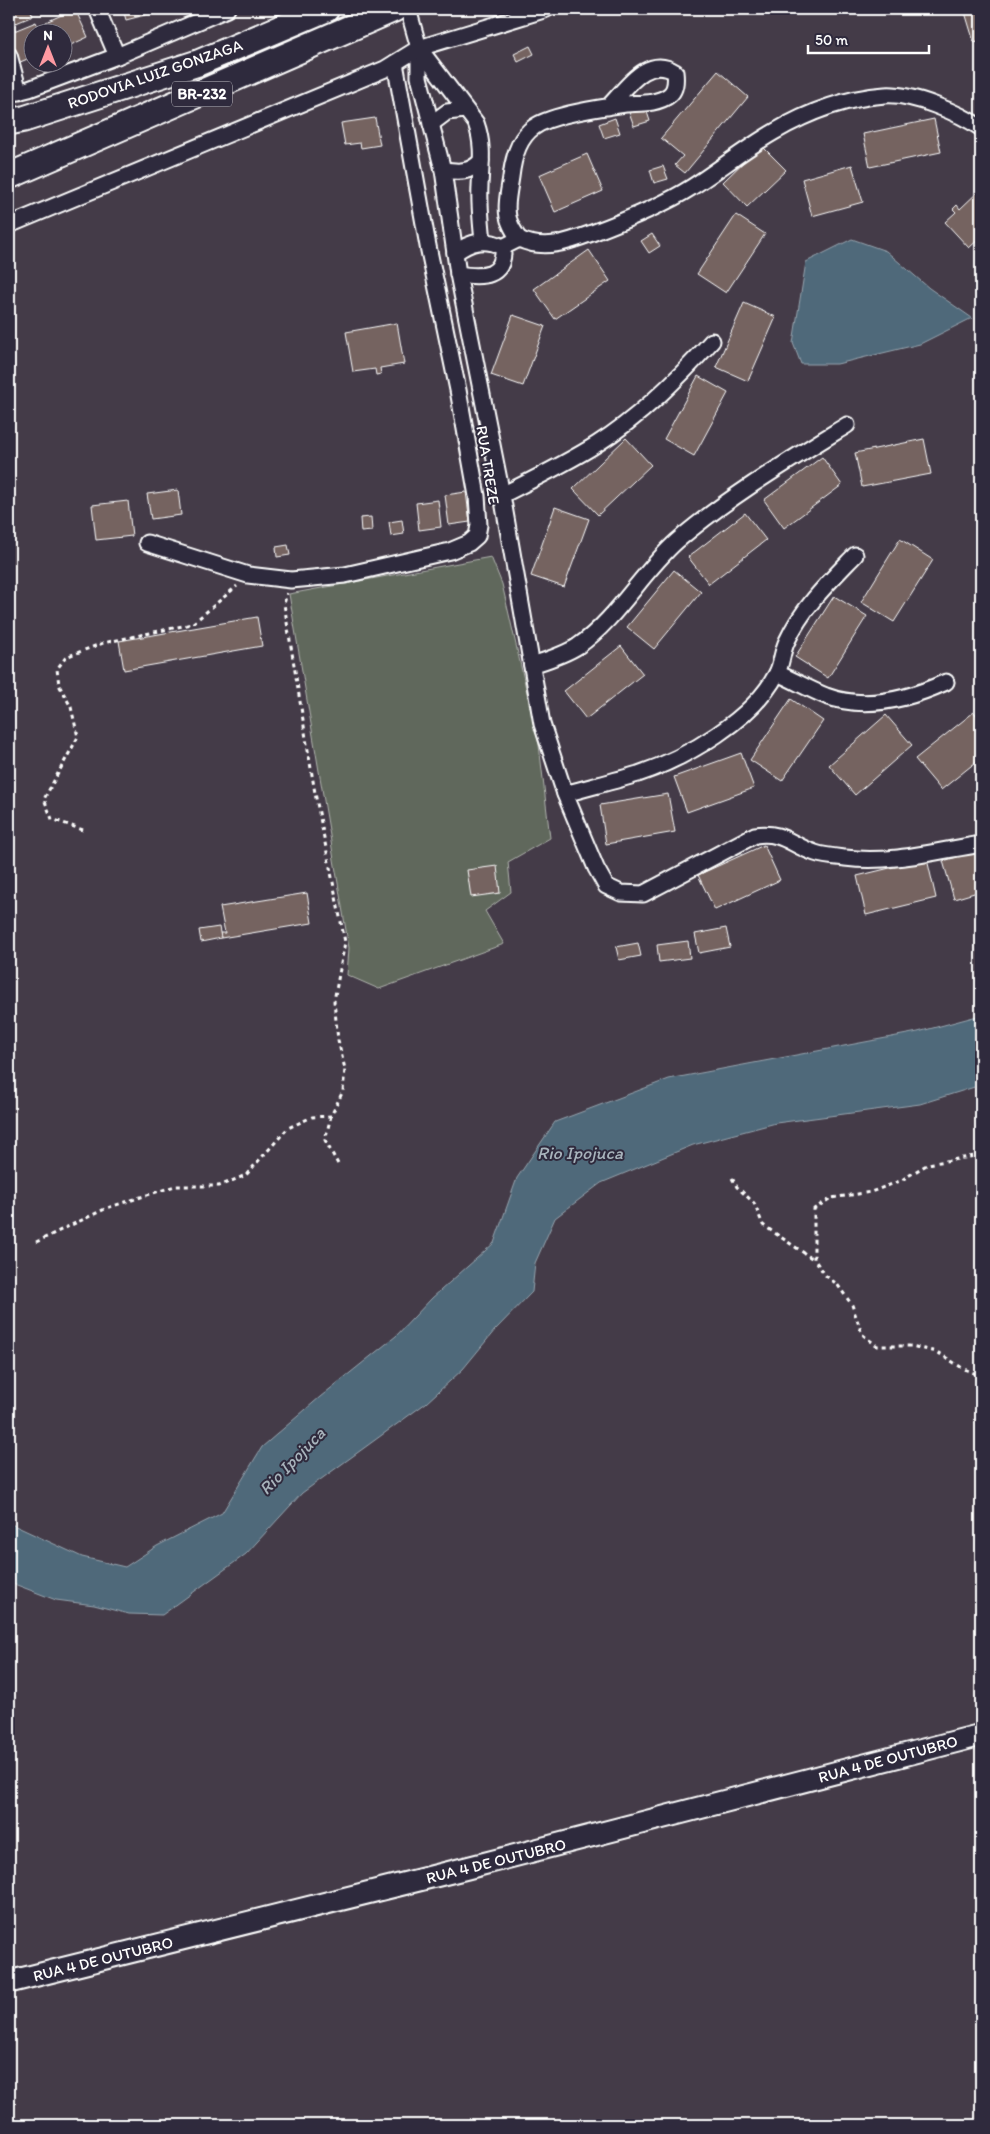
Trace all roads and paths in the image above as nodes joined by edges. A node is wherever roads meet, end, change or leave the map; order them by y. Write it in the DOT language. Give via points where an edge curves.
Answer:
graph roads {
  1 [pos="97,9"];
  2 [pos="227,9"];
  3 [pos="326,9"];
  4 [pos="394,9"];
  5 [pos="408,9"];
  6 [pos="547,9"];
  7 [pos="419,48"];
  8 [pos="9,55"];
  9 [pos="117,56"];
  10 [pos="395,63"];
  11 [pos="14,93"];
  12 [pos="608,107"];
  13 [pos="465,110"];
  14 [pos="9,122"];
  15 [pos="431,124"];
  16 [pos="981,128"];
  17 [pos="481,161"];
  18 [pos="443,170"];
  19 [pos="9,176"];
  20 [pos="9,226"];
  21 [pos="519,239"];
  22 [pos="483,241"];
  23 [pos="503,247"];
  24 [pos="455,252"];
  25 [pos="458,274"];
  26 [pos="712,341"];
  27 [pos="847,425"];
  28 [pos="502,494"];
  29 [pos="147,543"];
  30 [pos="855,555"];
  31 [pos="248,575"];
  32 [pos="291,580"];
  33 [pos="532,665"];
  34 [pos="777,673"];
  35 [pos="946,682"];
  36 [pos="565,794"];
  37 [pos="83,830"];
  38 [pos="981,844"];
  39 [pos="331,1116"];
  40 [pos="981,1155"];
  41 [pos="339,1166"];
  42 [pos="732,1178"];
  43 [pos="36,1242"];
  44 [pos="814,1259"];
  45 [pos="981,1376"];
  46 [pos="981,1734"];
  47 [pos="9,1982"];
  1 -- 9 [label="street"];
  2 -- 9 [label="street"];
  3 -- 14 [label="highway, RODOVIA LUIZ GONZAGA / BR-232" via="198,63"];
  4 -- 19 [label="highway, RODOVIA LUIZ GONZAGA / BR-232"];
  5 -- 7 [label="street"];
  6 -- 7 [label="street"];
  7 -- 10 [label="street"];
  7 -- 13 [label="street"];
  7 -- 15 [label="street" via="419,77"];
  8 -- 11 [label="street"];
  9 -- 11 [label="street"];
  10 -- 20 [label="street"];
  10 -- 32 [label="street, RUA TREZE" via="477,496 477,536 450,551 345,575"];
  12 -- 21 [label="street" via="534,126 520,142 512,164 508,201 509,222"];
  13 -- 15 [label="street" via="447,112"];
  13 -- 17 [label="street" via="476,124 480,136"];
  15 -- 18 [label="street"];
  16 -- 21 [label="street" via="931,103 887,95 838,102 775,131 690,188 616,224 566,243 547,246 531,245"];
  17 -- 18 [label="street" via="467,171"];
  17 -- 22 [label="street"];
  18 -- 24 [label="street"];
  21 -- 23 [label="street"];
  22 -- 23 [label="street"];
  22 -- 24 [label="street"];
  23 -- 25 [label="street" via="504,258 490,274 479,277"];
  24 -- 25 [label="street"];
  25 -- 28 [label="street"];
  26 -- 28 [label="street" via="647,407 598,444"];
  27 -- 33 [label="street" via="782,465 676,541 597,630 577,646"];
  28 -- 33 [label="street"];
  29 -- 31 [label="street, RUA TREZE"];
  30 -- 34 [label="street" via="820,591 802,616 787,641"];
  31 -- 32 [label="street, RUA TREZE"];
  31 -- 37 [label="path" via="192,624 103,643 66,657 57,670 58,685 70,707 78,737 44,799 52,819"];
  32 -- 39 [label="path" via="284,604 315,794 344,942 334,1001 345,1069 343,1091"];
  33 -- 36 [label="street" via="542,724"];
  34 -- 35 [label="street" via="828,696 863,702 888,702 919,695"];
  34 -- 36 [label="street" via="758,700 728,726 685,754 640,773"];
  36 -- 38 [label="street" via="606,886 621,893 643,894 755,835 766,833 780,835 815,853 880,860"];
  39 -- 41 [label="path" via="325,1140"];
  39 -- 43 [label="path" via="312,1117 288,1128 246,1175 219,1186 175,1186 107,1208"];
  40 -- 44 [label="path" via="928,1164 900,1181 871,1192 831,1198 814,1208"];
  42 -- 44 [label="path" via="754,1203 763,1225"];
  44 -- 45 [label="path" via="852,1305 862,1334 877,1346 911,1346 938,1352"];
  46 -- 47 [label="main road, RUA 4 DE OUTUBRO" via="467,1868"];
}
